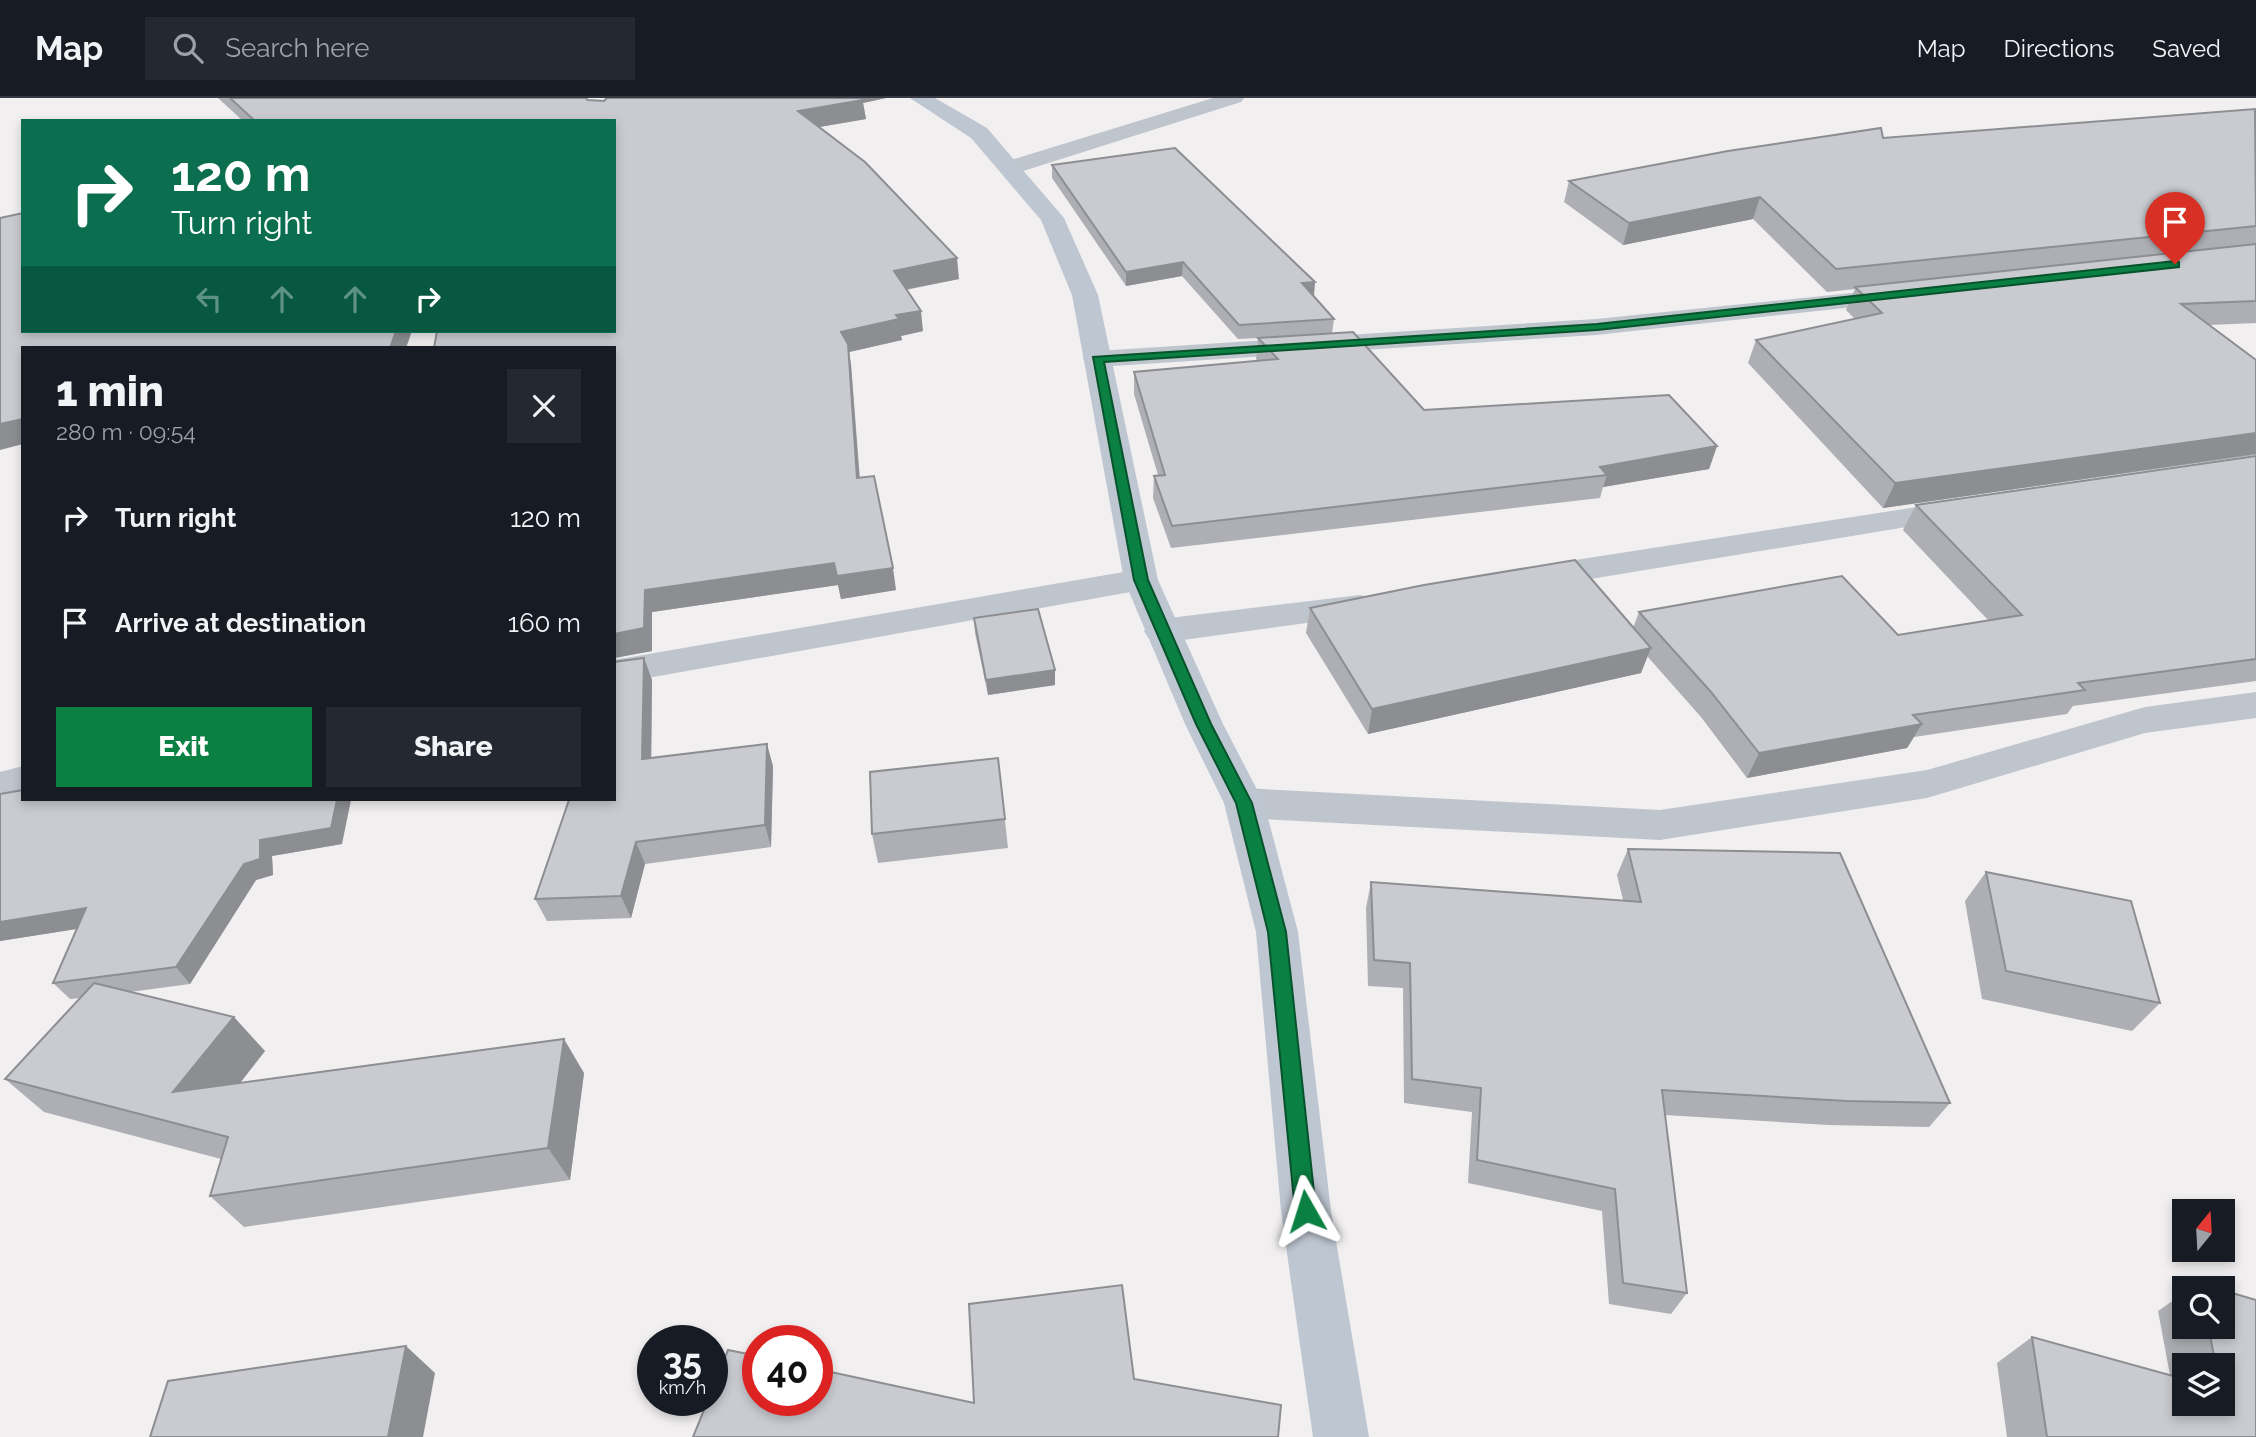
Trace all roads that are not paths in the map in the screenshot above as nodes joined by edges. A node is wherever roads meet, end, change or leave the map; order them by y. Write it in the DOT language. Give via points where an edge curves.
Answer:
graph roads {
  1 [pos="920,98"];
  2 [pos="1234,98"];
  3 [pos="1009,168"];
  4 [pos="1919,294"];
  5 [pos="1097,359"];
  6 [pos="1986,506"];
  7 [pos="1141,580"];
  8 [pos="1497,583"];
  9 [pos="1389,601"];
  10 [pos="1161,631"];
  11 [pos="616,672"];
  12 [pos="2256,705"];
  13 [pos="21,781"];
  14 [pos="0,786"];
  15 [pos="1244,803"];
  16 [pos="1340,1437"];
  1 -- 3 [label="street" via="979,133"];
  2 -- 3 [label="street"];
  3 -- 5 [label="street" via="1052,218 1085,295"];
  4 -- 5 [label="street" via="1597,327"];
  5 -- 7 [label="street"];
  6 -- 8 [label="street"];
  7 -- 10 [label="street"];
  7 -- 11 [label="street"];
  9 -- 10 [label="street"];
  10 -- 15 [label="street"];
  12 -- 15 [label="street" via="2145,720 1927,784 1660,825"];
  13 -- 14 [label="street"];
  15 -- 16 [label="street" via="1277,932 1306,1211"];
}
